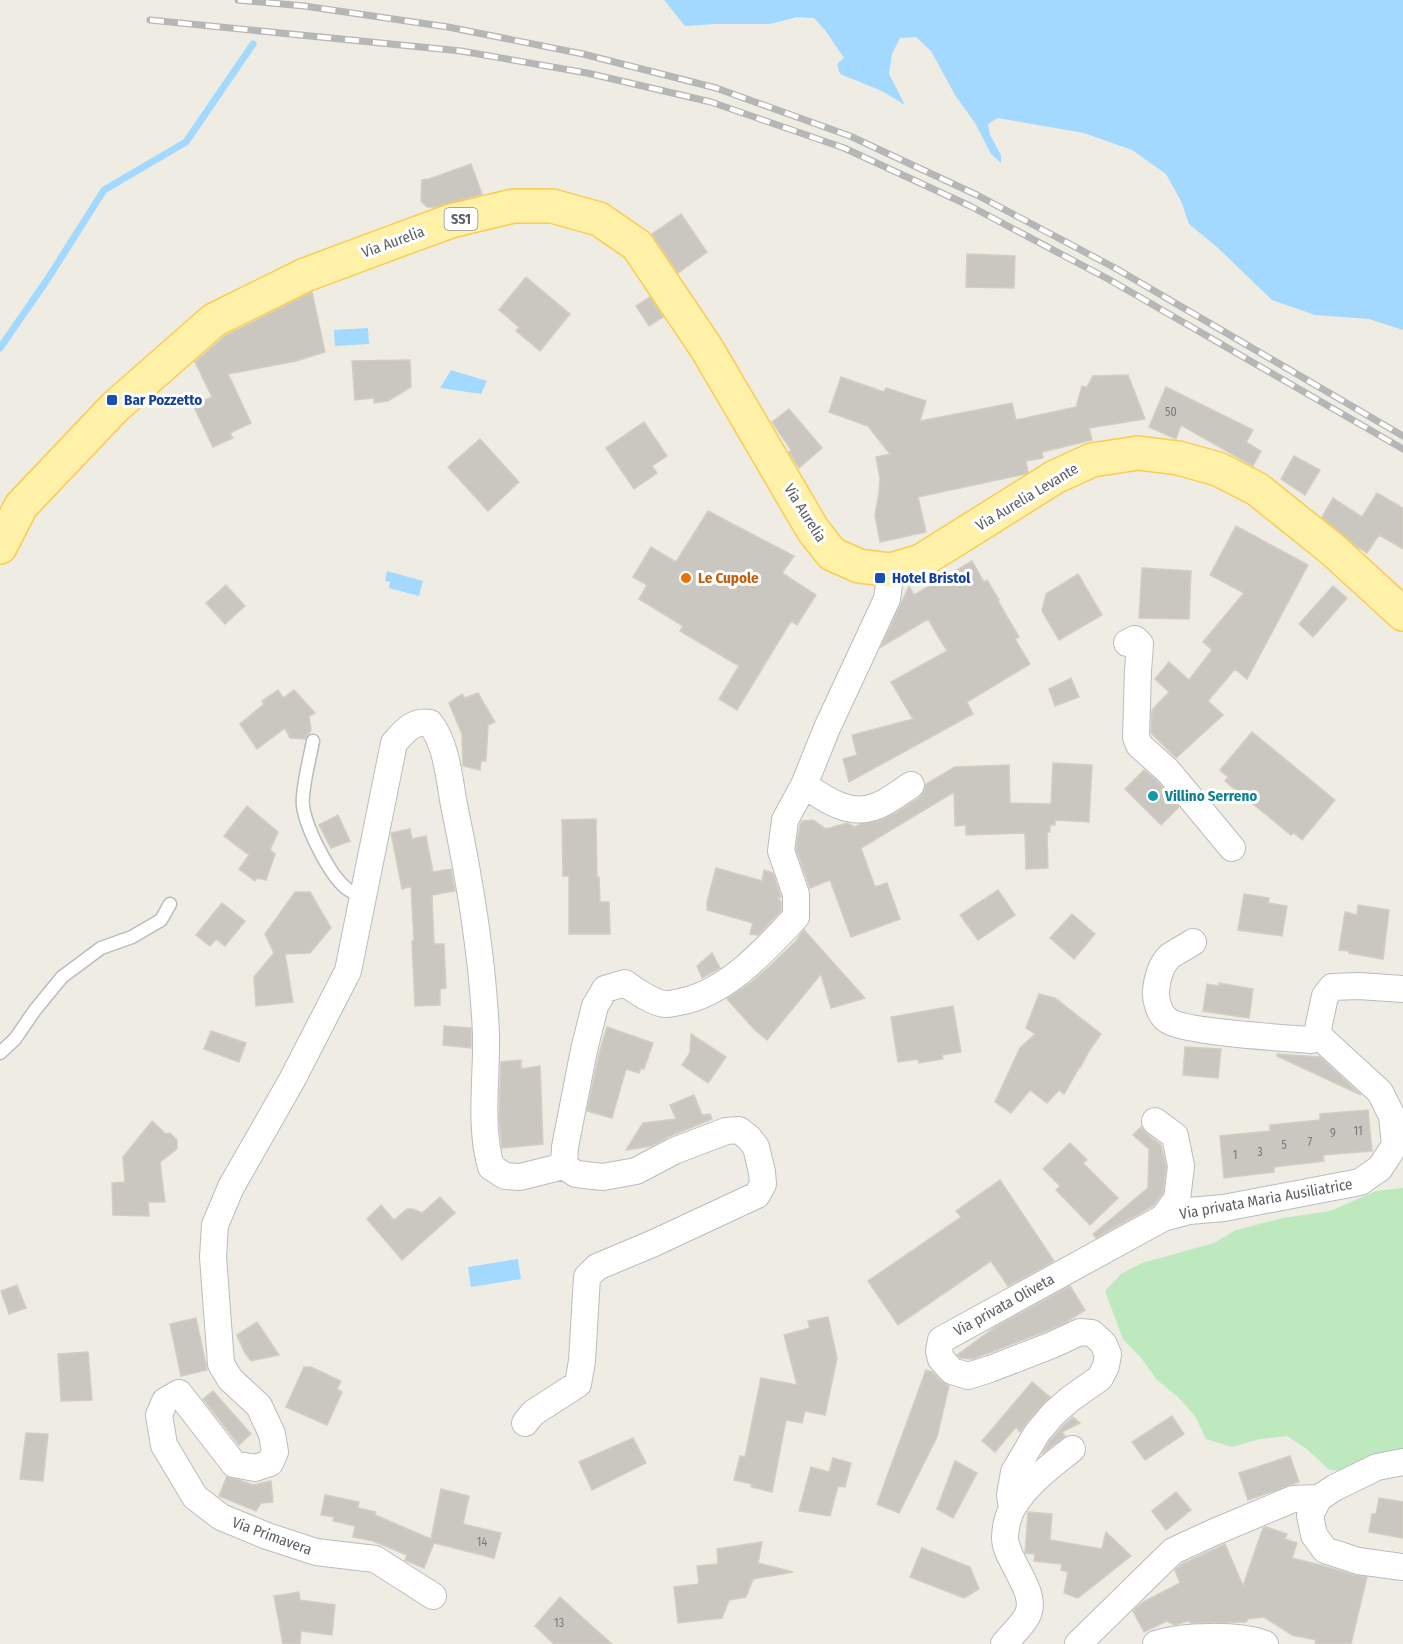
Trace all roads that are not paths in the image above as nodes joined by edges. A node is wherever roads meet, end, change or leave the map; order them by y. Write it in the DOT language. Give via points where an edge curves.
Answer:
graph roads {
  1 [pos="0,547"];
  2 [pos="859,566"];
  3 [pos="891,570"];
  4 [pos="1403,614"];
  5 [pos="1126,643"];
  6 [pos="313,741"];
  7 [pos="804,785"];
  8 [pos="911,785"];
  9 [pos="1232,848"];
  10 [pos="362,896"];
  11 [pos="170,904"];
  12 [pos="1193,942"];
  13 [pos="1403,989"];
  14 [pos="1320,1036"];
  15 [pos="0,1053"];
  16 [pos="1155,1121"];
  17 [pos="564,1166"];
  18 [pos="1164,1218"];
  19 [pos="525,1423"];
  20 [pos="1072,1449"];
  21 [pos="1403,1462"];
  22 [pos="1319,1498"];
  23 [pos="1012,1508"];
  24 [pos="1403,1567"];
  25 [pos="433,1596"];
  26 [pos="1004,1644"];
  27 [pos="1078,1644"];
  28 [pos="1156,1644"];
  29 [pos="1265,1644"];
  1 -- 2 [label="main road, Via Aurelia / SS1" via="21,506 115,407 214,320 305,275 451,221 513,206 552,206 599,219 637,245 707,349 813,530 832,554"];
  2 -- 3 [label="main road, Via Aurelia Levante"];
  3 -- 4 [label="main road, Via Aurelia Levante" via="921,561 1055,477 1092,460 1138,453 1218,469 1257,489 1332,549"];
  3 -- 7 [label="street" via="887,599"];
  5 -- 9 [label="street" via="1135,639 1140,644 1138,745 1168,771"];
  6 -- 10 [label="lane" via="303,804 309,828 339,881"];
  7 -- 8 [label="street" via="834,803 860,811 876,807"];
  7 -- 17 [label="street" via="785,820 781,851 796,894 796,916 764,951 724,984 690,1000 664,1004 636,992 626,983 605,989 595,1006 587,1039"];
  10 -- 17 [label="street" via="394,743 420,721 430,723 444,754 478,943 486,1036 486,1151 491,1167 505,1176 520,1178"];
  10 -- 25 [label="street, Via Primavera" via="348,971 231,1187 215,1225 213,1257 221,1364 230,1380 259,1406 272,1434 275,1452 270,1463 255,1468 234,1464 179,1393 165,1401 159,1415 164,1445 195,1497 221,1518 316,1552 375,1559"];
  11 -- 15 [label="lane" via="161,920 132,938 101,948 62,977 15,1040"];
  12 -- 14 [label="street" via="1170,956 1158,977 1155,994 1166,1020 1212,1031 1311,1040"];
  13 -- 14 [label="street" via="1332,987 1325,996"];
  14 -- 18 [label="street, Via privata Maria Ausiliatrice" via="1380,1092 1392,1116 1395,1145 1380,1168 1359,1182"];
  16 -- 18 [label="street" via="1175,1136 1181,1166 1177,1199"];
  17 -- 19 [label="street" via="576,1174 603,1177 636,1172 674,1151 726,1131 739,1130 756,1147 763,1184 756,1195 597,1268 587,1277 578,1384 533,1413"];
  18 -- 23 [label="street, Via privata Oliveta" via="941,1340 941,1359 952,1371 968,1376 1080,1332 1092,1333 1108,1354 1100,1378 1053,1414 1031,1443 1014,1472"];
  20 -- 23 [label="street" via="1031,1484"];
  21 -- 22 [label="street" via="1377,1467"];
  22 -- 24 [label="street" via="1310,1515 1314,1535 1325,1550 1358,1561"];
  22 -- 27 [label="street" via="1293,1499 1173,1551"];
  23 -- 26 [label="street" via="1005,1539 1030,1605 1028,1615"];
  28 -- 29 [label="street" via="1190,1638 1234,1638"];
}
